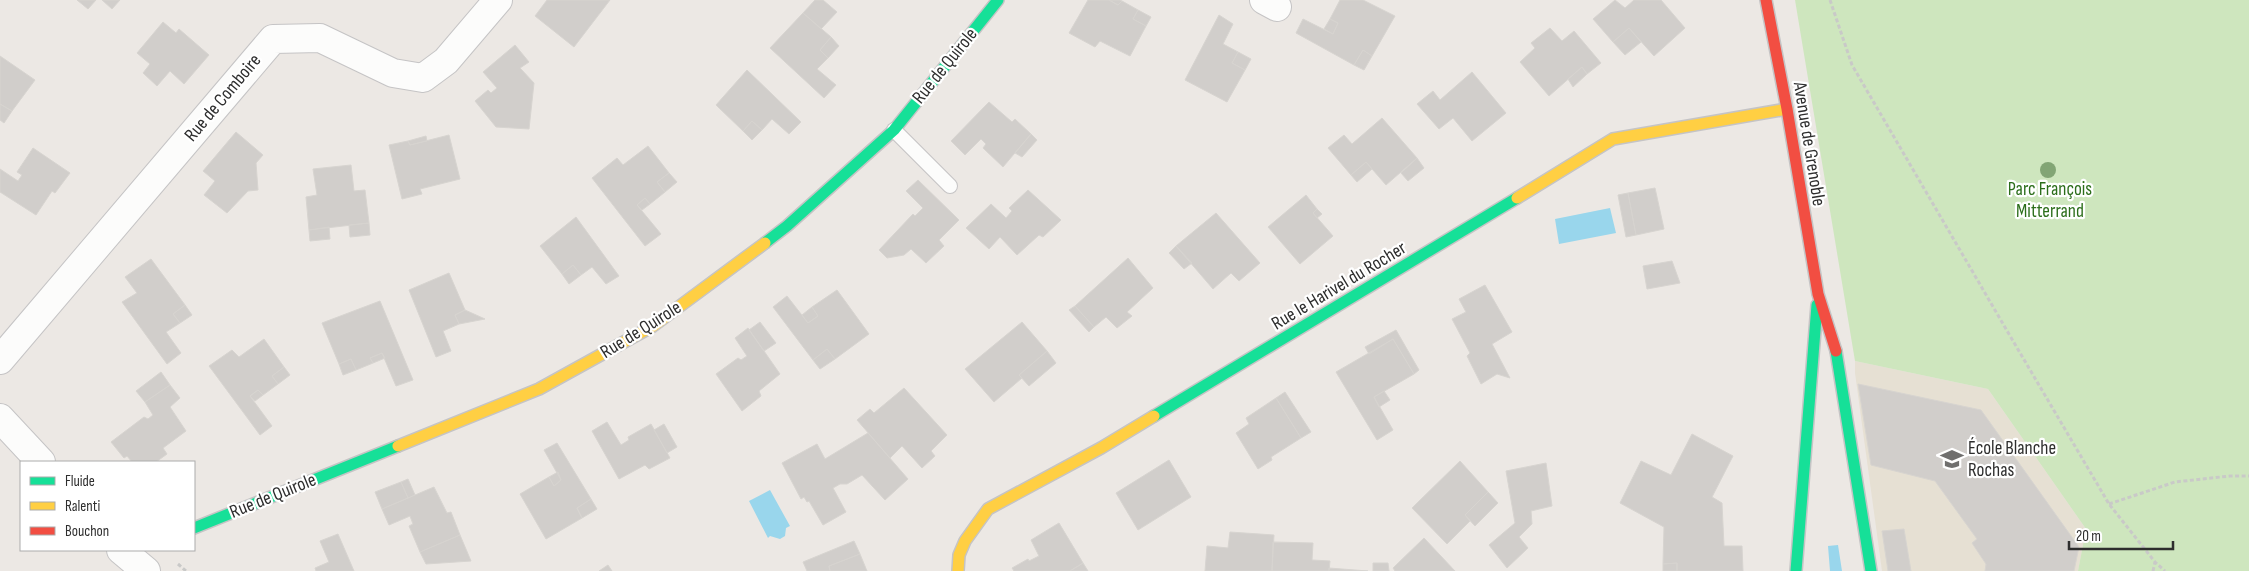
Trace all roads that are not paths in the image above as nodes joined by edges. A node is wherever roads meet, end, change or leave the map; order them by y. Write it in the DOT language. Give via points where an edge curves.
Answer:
graph roads {
  1 [pos="498,0"];
  2 [pos="998,0"];
  3 [pos="1766,0"];
  4 [pos="1787,109"];
  5 [pos="894,130"];
  6 [pos="950,186"];
  7 [pos="1818,294"];
  8 [pos="0,360"];
  9 [pos="0,418"];
  10 [pos="40,461"];
  11 [pos="195,528"];
  12 [pos="958,571"];
  13 [pos="1796,571"];
  14 [pos="1871,571"];
  1 -- 8 [label="street, Rue de Comboire" via="446,61 423,78 393,73 320,38 274,39"];
  2 -- 5 [label="street, Rue de Quirole"];
  3 -- 4 [label="street, Avenue de Grenoble"];
  4 -- 7 [label="street, Avenue de Grenoble"];
  4 -- 12 [label="street, Rue le Harivel du Rocher" via="1613,140 1101,448 988,509 965,541 959,555"];
  5 -- 6 [label="lane"];
  5 -- 11 [label="street, Rue de Quirole" via="787,226 653,326 539,389"];
  7 -- 13 [label="street, Avenue de Grenoble"];
  7 -- 14 [label="street, Avenue de Grenoble" via="1835,342"];
  9 -- 10 [label="street"];
}
